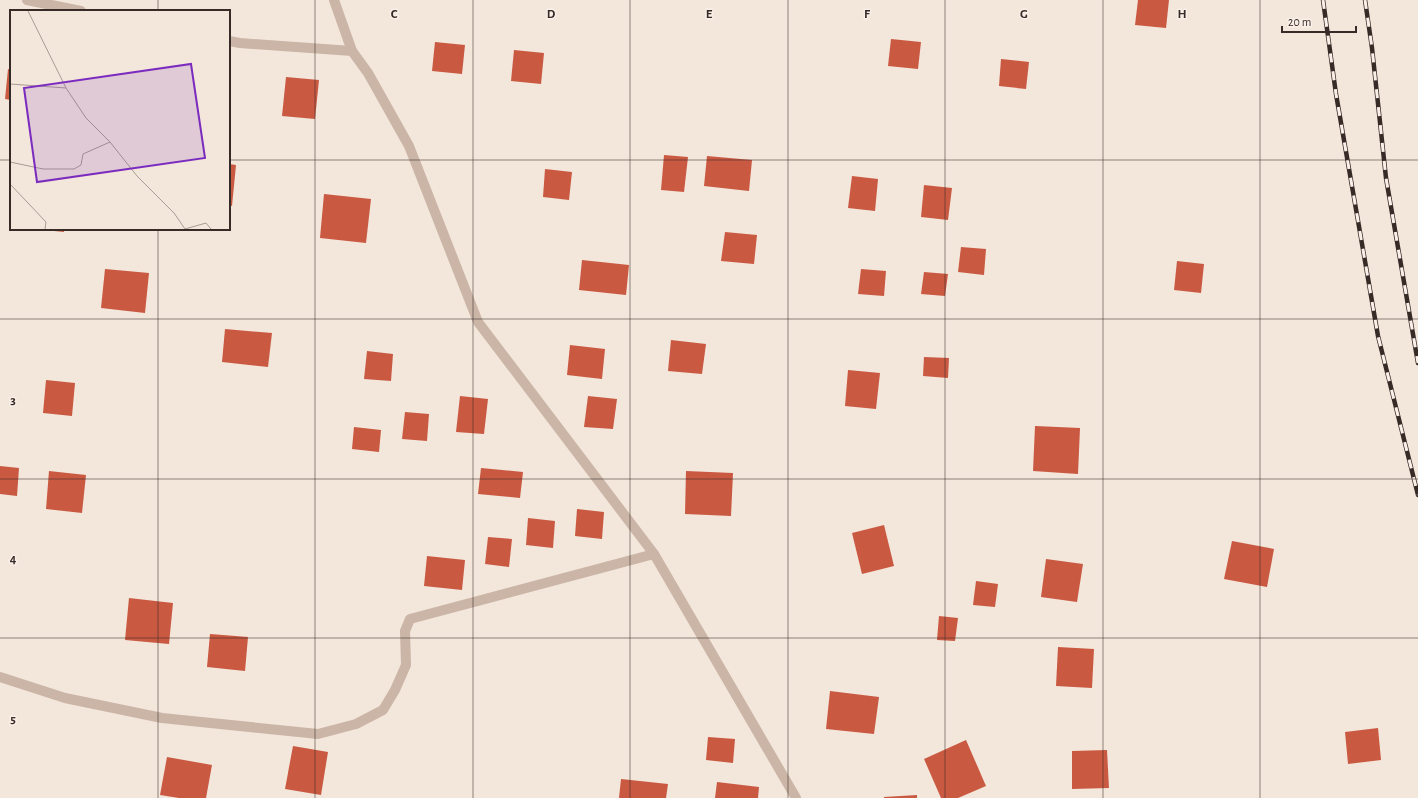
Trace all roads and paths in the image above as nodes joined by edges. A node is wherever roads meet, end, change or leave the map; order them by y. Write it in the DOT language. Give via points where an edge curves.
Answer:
graph roads {
  1 [pos="27,0"];
  2 [pos="334,0"];
  3 [pos="76,10"];
  4 [pos="230,41"];
  5 [pos="352,51"];
  6 [pos="654,554"];
  7 [pos="0,677"];
  8 [pos="796,798"];
  1 -- 3 [label="street"];
  2 -- 5 [label="street"];
  4 -- 5 [label="street"];
  5 -- 6 [label="street" via="368,73 409,146 478,322"];
  6 -- 7 [label="street" via="410,619 405,631 406,665 383,710 356,724 318,734 162,718 65,698"];
  6 -- 8 [label="street"];
}
